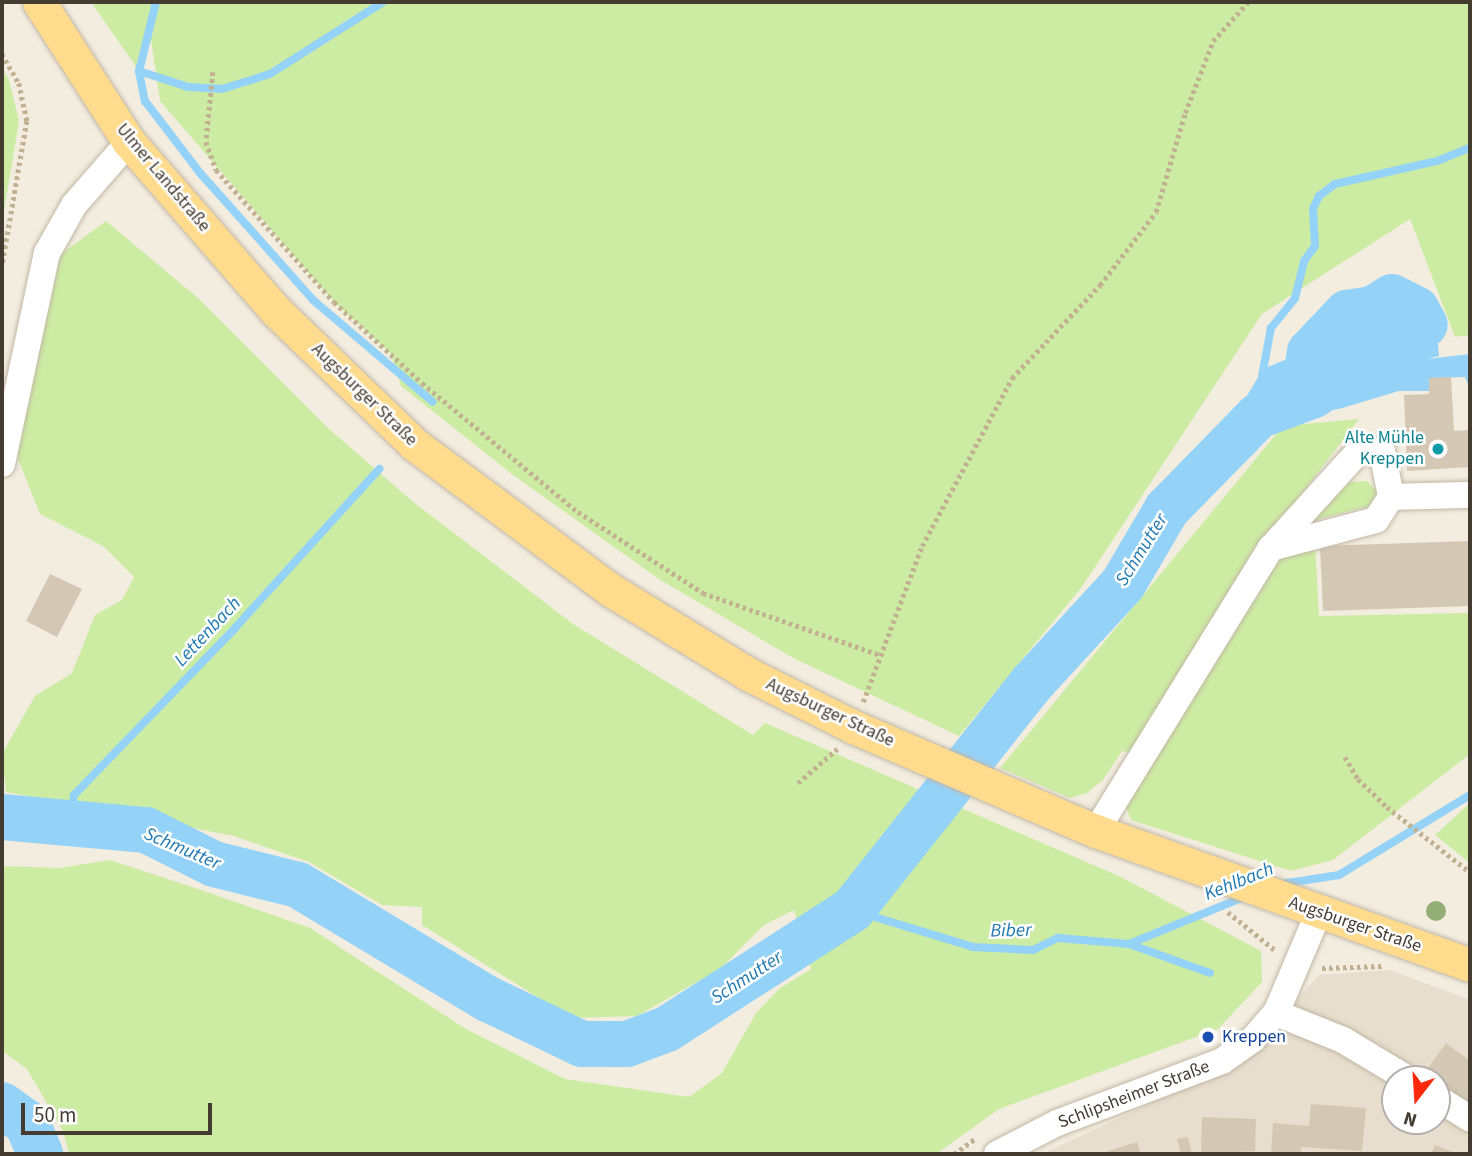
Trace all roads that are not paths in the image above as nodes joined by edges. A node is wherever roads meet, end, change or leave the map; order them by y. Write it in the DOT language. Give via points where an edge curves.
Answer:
graph roads {
  1 [pos="39,2"];
  2 [pos="129,142"];
  3 [pos="276,311"];
  4 [pos="2,464"];
  5 [pos="1470,495"];
  6 [pos="1391,497"];
  7 [pos="1270,548"];
  8 [pos="1096,831"];
  9 [pos="1310,910"];
  10 [pos="1470,965"];
  11 [pos="1276,1013"];
  12 [pos="1385,1065"];
  13 [pos="1451,1107"];
  14 [pos="1470,1119"];
  15 [pos="992,1143"];
  1 -- 2 [label="main road, Ulmer Landstraße"];
  2 -- 3 [label="main road, Ulmer Landstraße"];
  2 -- 4 [label="street" via="74,205 47,253"];
  3 -- 8 [label="main road, Augsburger Straße" via="407,438 609,589 748,674 854,727"];
  5 -- 6 [label="street"];
  6 -- 7 [label="street" via="1376,520"];
  6 -- 7 [label="street" via="1382,451 1358,452"];
  7 -- 8 [label="street"];
  8 -- 9 [label="main road, Augsburger Straße"];
  9 -- 10 [label="main road, Augsburger Straße"];
  9 -- 11 [label="street, Schlipsheimer Straße" via="1300,961"];
  11 -- 12 [label="street" via="1343,1040"];
  11 -- 15 [label="street, Schlipsheimer Straße" via="1253,1040 1222,1061 1057,1124"];
  13 -- 14 [label="street"];
}
